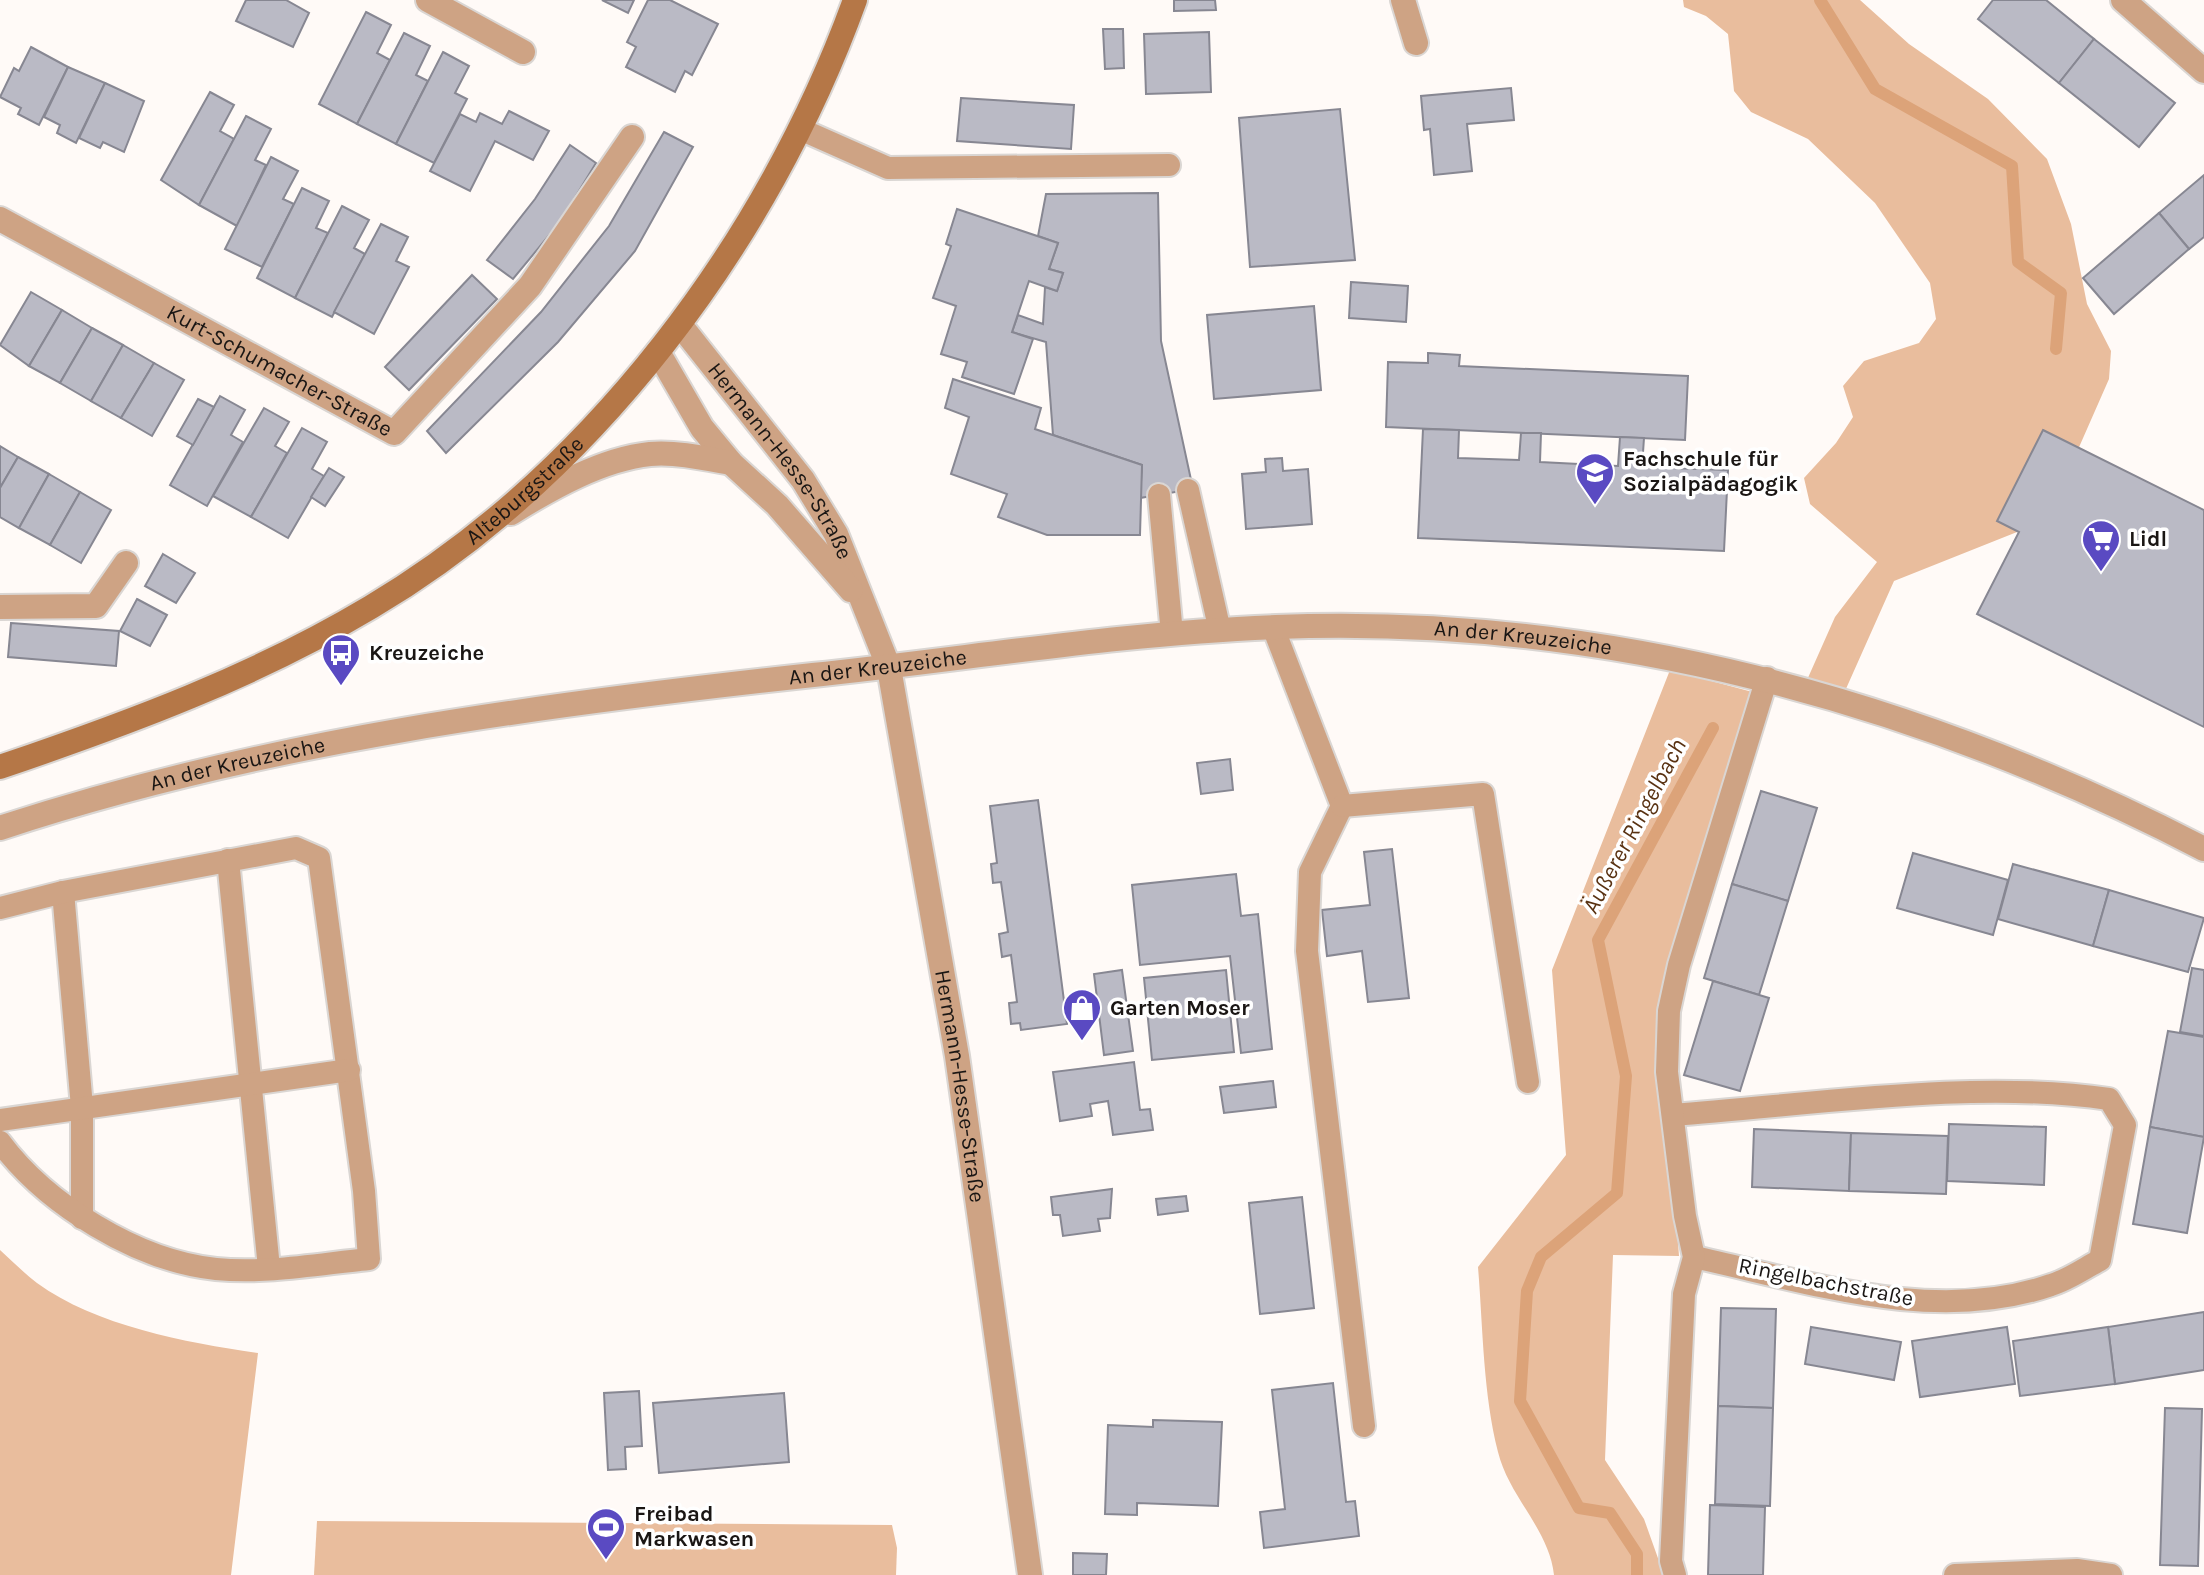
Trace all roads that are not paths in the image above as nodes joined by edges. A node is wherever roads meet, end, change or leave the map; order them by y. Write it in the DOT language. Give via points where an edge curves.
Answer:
graph roads {
  1 [pos="428,0"];
  2 [pos="855,0"];
  3 [pos="1403,0"];
  4 [pos="2123,0"];
  5 [pos="1416,43"];
  6 [pos="523,52"];
  7 [pos="2204,71"];
  8 [pos="800,129"];
  9 [pos="632,137"];
  10 [pos="1169,165"];
  11 [pos="0,219"];
  12 [pos="681,326"];
  13 [pos="658,352"];
  14 [pos="731,463"];
  15 [pos="1188,490"];
  16 [pos="1159,495"];
  17 [pos="481,531"];
  18 [pos="126,563"];
  19 [pos="863,604"];
  20 [pos="0,607"];
  21 [pos="1273,627"];
  22 [pos="1220,631"];
  23 [pos="1172,634"];
  24 [pos="889,668"];
  25 [pos="1767,678"];
  26 [pos="0,767"];
  27 [pos="1342,806"];
  28 [pos="0,828"];
  29 [pos="2204,849"];
  30 [pos="228,860"];
  31 [pos="63,892"];
  32 [pos="0,908"];
  33 [pos="349,1070"];
  34 [pos="251,1082"];
  35 [pos="1528,1082"];
  36 [pos="82,1107"];
  37 [pos="1673,1115"];
  38 [pos="0,1120"];
  39 [pos="0,1142"];
  40 [pos="82,1218"];
  41 [pos="1694,1257"];
  42 [pos="269,1268"];
  43 [pos="1364,1426"];
  44 [pos="1030,1575"];
  45 [pos="1675,1575"];
  46 [pos="1955,1575"];
  47 [pos="2111,1575"];
  1 -- 6 [label="street"];
  2 -- 8 [label="main road, Alteburgstraße"];
  3 -- 5 [label="street"];
  4 -- 7 [label="street"];
  8 -- 10 [label="lane" via="888,168"];
  8 -- 12 [label="main road, Alteburgstraße" via="750,220"];
  9 -- 11 [label="street, Kurt-Schumacher-Straße" via="530,286 394,433"];
  12 -- 13 [label="main road, Alteburgstraße"];
  12 -- 19 [label="street, Hermann-Hesse-Straße" via="803,480 836,534"];
  13 -- 14 [label="street, Hermann-Hesse-Straße" via="702,428"];
  13 -- 17 [label="main road, Alteburgstraße" via="564,453"];
  14 -- 17 [label="street, Hermann-Hesse-Straße" via="684,454 621,461 534,499"];
  14 -- 19 [label="street, Hermann-Hesse-Straße" via="777,505"];
  15 -- 22 [label="lane"];
  16 -- 23 [label="lane"];
  17 -- 26 [label="main road, Alteburgstraße" via="374,605 271,661 191,698"];
  18 -- 20 [label="street" via="96,606"];
  19 -- 24 [label="street, Hermann-Hesse-Straße"];
  21 -- 22 [label="street, An der Kreuzeiche"];
  21 -- 25 [label="street, An der Kreuzeiche" via="1381,626 1529,636 1638,651"];
  21 -- 27 [label="lane"];
  22 -- 23 [label="street, An der Kreuzeiche"];
  23 -- 24 [label="street, An der Kreuzeiche"];
  24 -- 28 [label="street, An der Kreuzeiche" via="548,707 347,738 141,785"];
  24 -- 44 [label="street, Hermann-Hesse-Straße" via="957,1056"];
  25 -- 29 [label="street, An der Kreuzeiche" via="1997,754"];
  25 -- 37 [label="lane" via="1669,1011 1667,1072"];
  27 -- 35 [label="lane" via="1483,794"];
  27 -- 43 [label="lane" via="1310,872 1307,951"];
  30 -- 31 [label="lane"];
  30 -- 33 [label="lane" via="296,848 319,858"];
  30 -- 34 [label="lane"];
  31 -- 32 [label="lane"];
  31 -- 36 [label="lane"];
  33 -- 34 [label="lane"];
  33 -- 42 [label="lane" via="369,1259"];
  34 -- 36 [label="lane"];
  34 -- 42 [label="lane"];
  36 -- 38 [label="lane"];
  36 -- 40 [label="lane"];
  37 -- 41 [label="lane"];
  37 -- 41 [label="lane, Ringelbachstraße" via="1953,1094 2068,1093 2109,1099 2125,1125 2100,1260 2052,1285 1989,1298 1905,1302"];
  39 -- 40 [label="lane" via="24,1173"];
  40 -- 42 [label="lane" via="155,1253 215,1269"];
  41 -- 45 [label="lane" via="1684,1294 1671,1561"];
  46 -- 47 [label="lane" via="2077,1570"];
}
